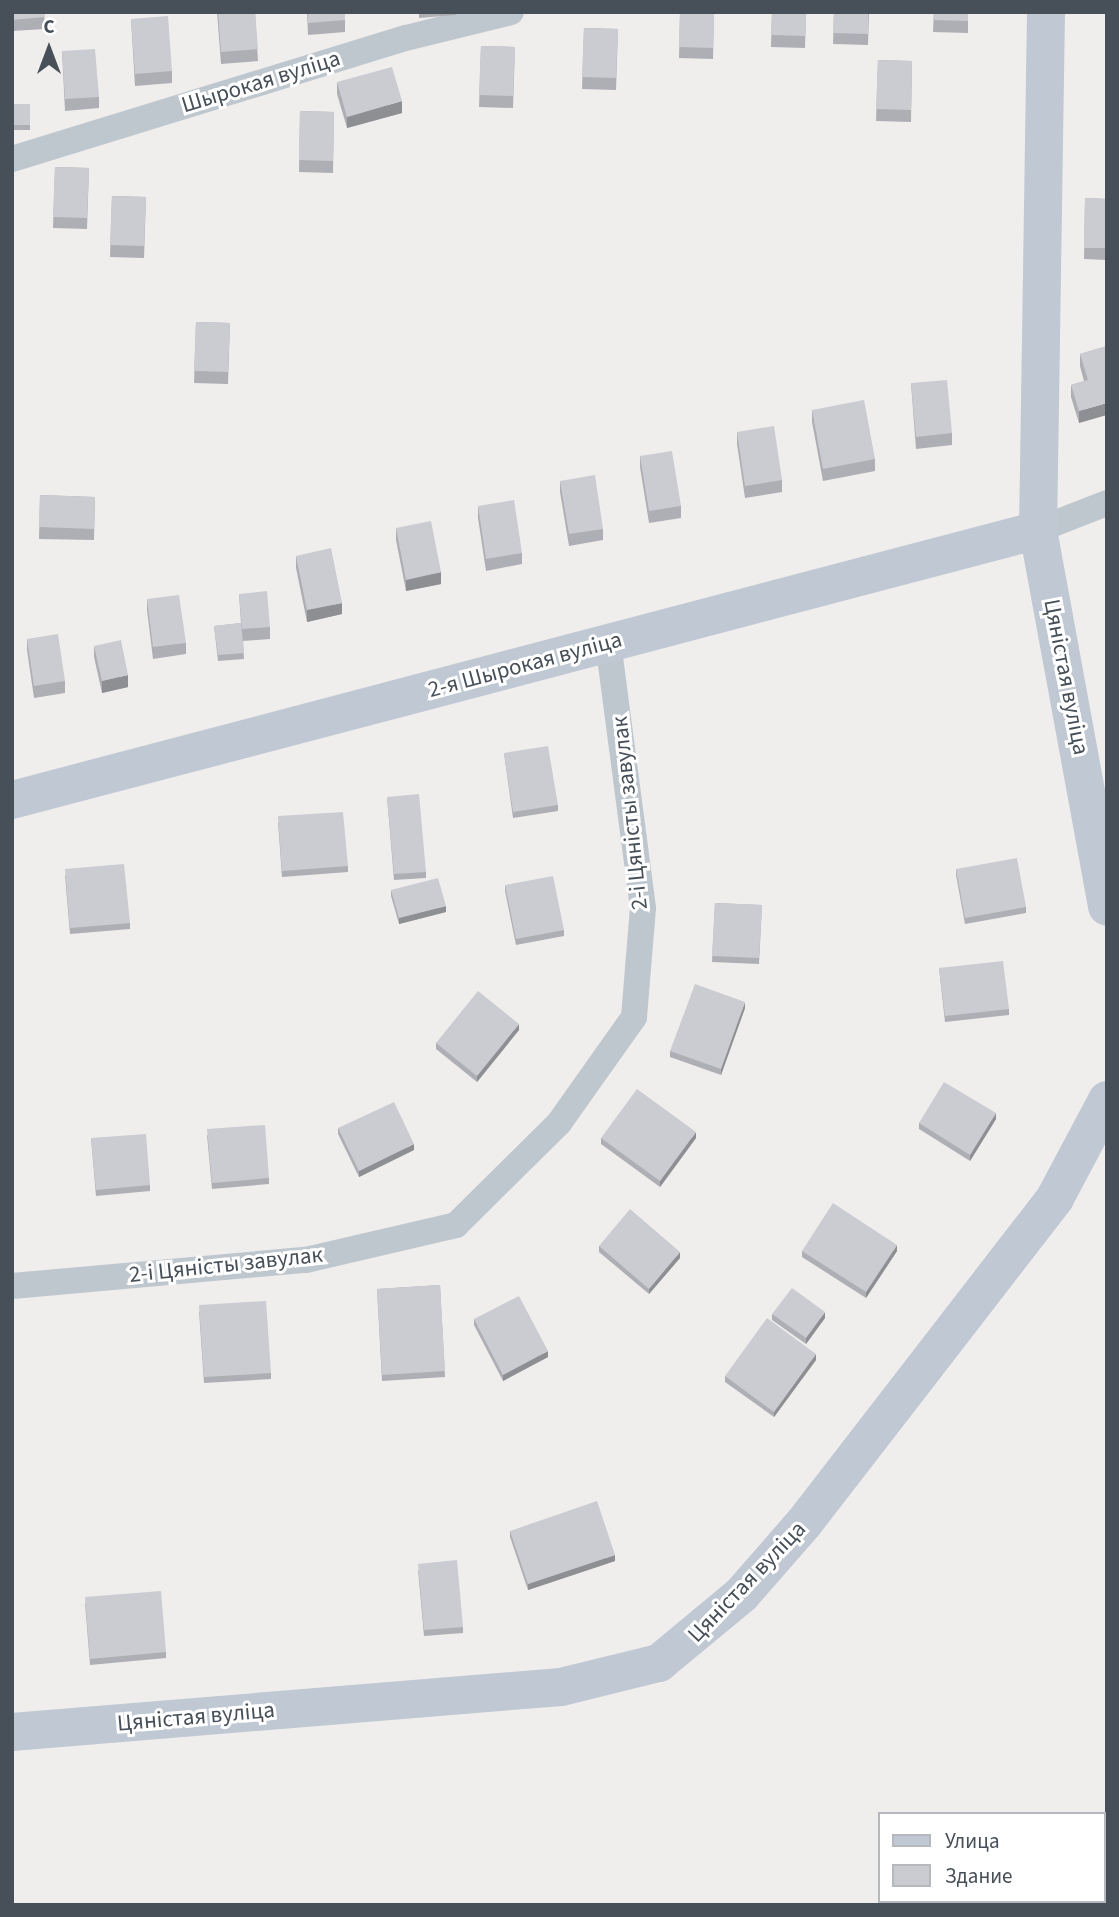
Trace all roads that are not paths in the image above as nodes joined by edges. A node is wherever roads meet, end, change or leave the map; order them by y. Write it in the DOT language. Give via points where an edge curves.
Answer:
graph roads {
  1 [pos="511,12"];
  2 [pos="1046,12"];
  3 [pos="12,159"];
  4 [pos="1107,503"];
  5 [pos="1038,530"];
  6 [pos="608,643"];
  7 [pos="12,800"];
  8 [pos="1103,843"];
  9 [pos="1107,907"];
  10 [pos="1107,1100"];
  11 [pos="12,1286"];
  12 [pos="12,1732"];
  1 -- 3 [label="street, Шырокая вуліца" via="406,38"];
  2 -- 5 [label="street, Цяністая вуліца"];
  4 -- 5 [label="street"];
  5 -- 6 [label="street, 2-я Шырокая вуліца"];
  5 -- 8 [label="street, Цяністая вуліца"];
  6 -- 7 [label="street, 2-я Шырокая вуліца"];
  6 -- 11 [label="street, 2-і Цяністы завулак" via="643,908 634,1017 559,1123 456,1225 306,1260"];
  8 -- 9 [label="street, Цяністая вуліца"];
  10 -- 12 [label="street, Цяністая вуліца" via="1055,1198 804,1523 742,1594 659,1663 561,1687"];
}
